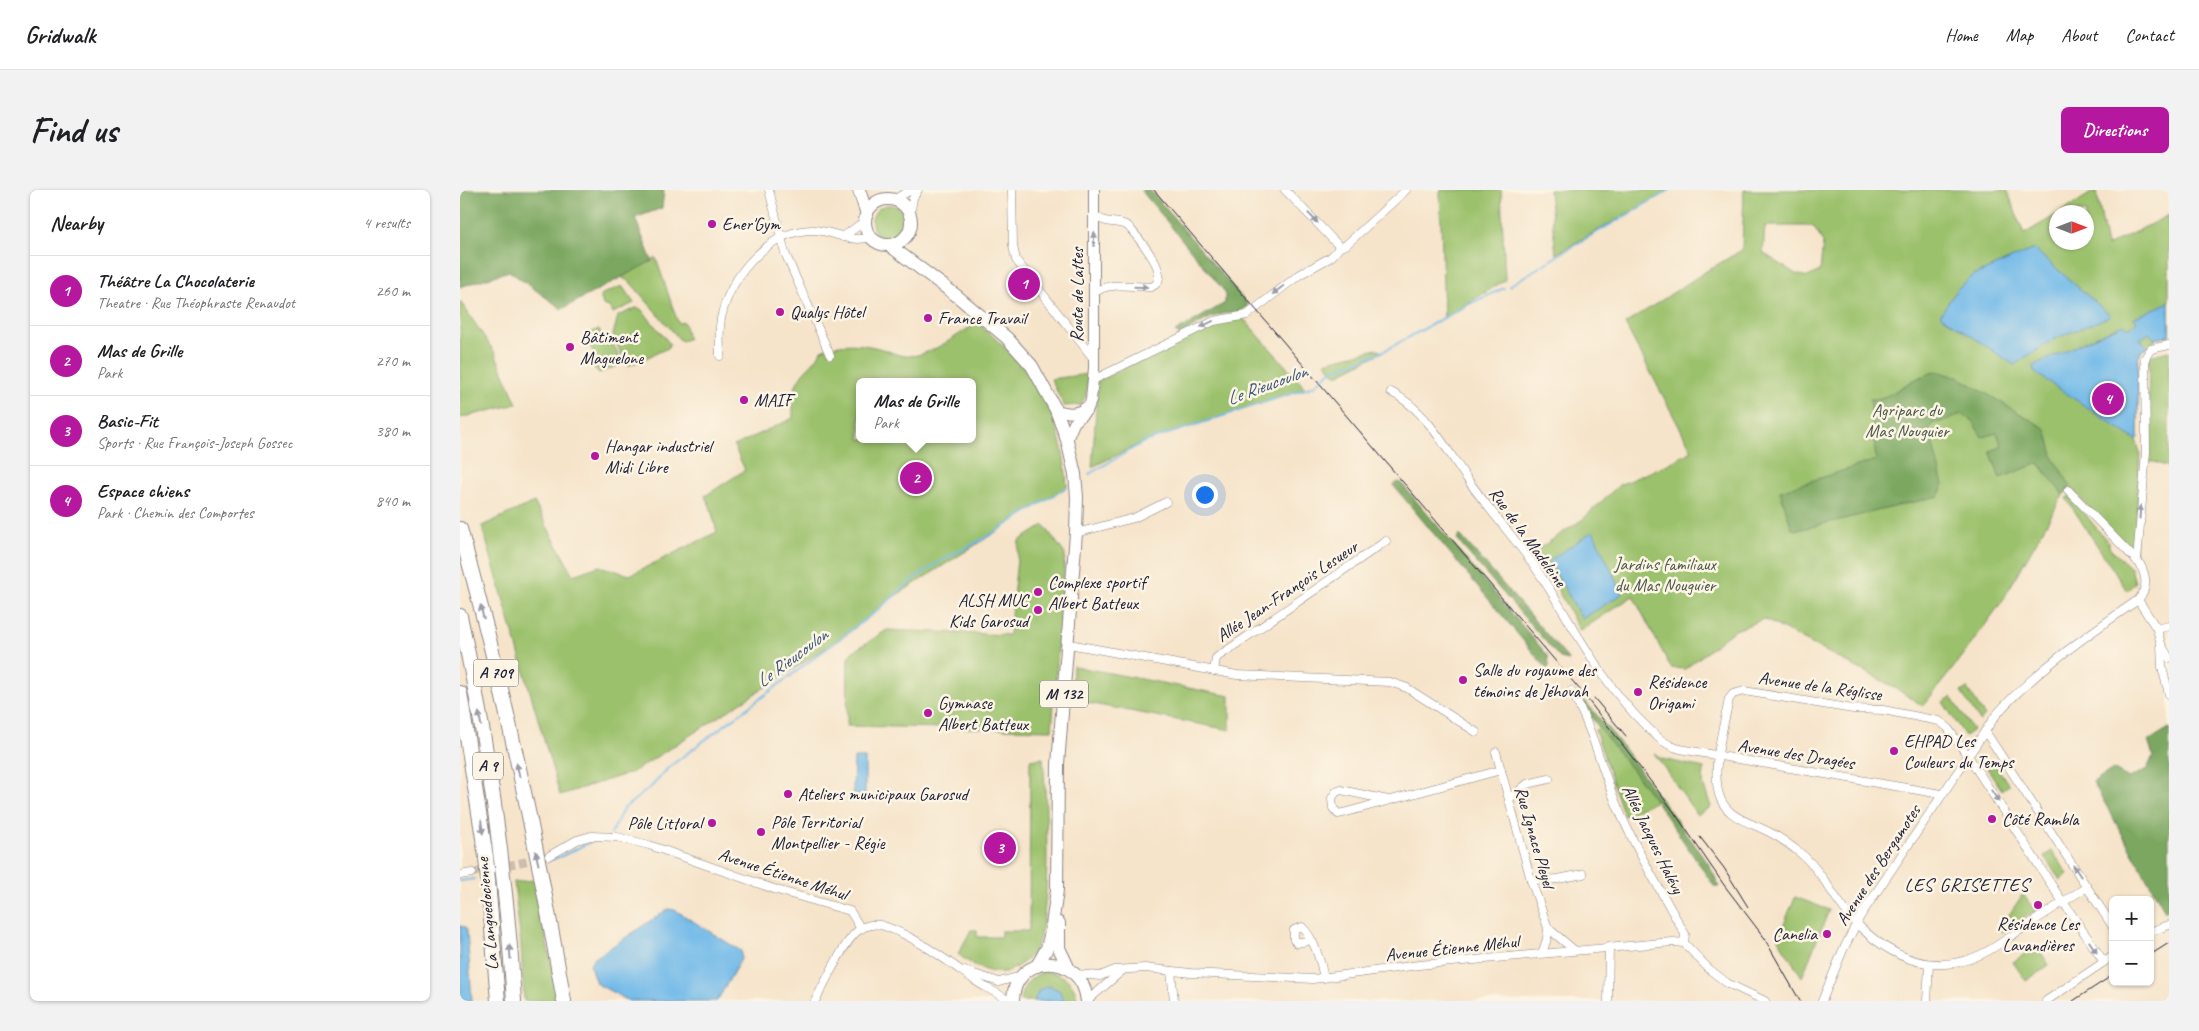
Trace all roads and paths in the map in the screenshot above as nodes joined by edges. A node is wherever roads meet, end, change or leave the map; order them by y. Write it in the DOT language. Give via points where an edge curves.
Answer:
graph roads {
  1 [pos="769,190"];
  2 [pos="911,190"];
  3 [pos="918,190"];
  4 [pos="1012,190"];
  5 [pos="1094,190"];
  6 [pos="1285,190"];
  7 [pos="1406,190"];
  8 [pos="860,191"];
  9 [pos="887,200"];
  10 [pos="910,215"];
  11 [pos="1094,215"];
  12 [pos="867,217"];
  13 [pos="843,237"];
  14 [pos="872,237"];
  15 [pos="906,237"];
  16 [pos="780,238"];
  17 [pos="889,245"];
  18 [pos="1340,247"];
  19 [pos="912,261"];
  20 [pos="1094,293"];
  21 [pos="2169,345"];
  22 [pos="830,355"];
  23 [pos="720,356"];
  24 [pos="1093,358"];
  25 [pos="1093,380"];
  26 [pos="1391,392"];
  27 [pos="1091,400"];
  28 [pos="1056,410"];
  29 [pos="1067,440"];
  30 [pos="2068,490"];
  31 [pos="1166,502"];
  32 [pos="460,529"];
  33 [pos="1076,533"];
  34 [pos="1386,541"];
  35 [pos="2137,561"];
  36 [pos="2138,600"];
  37 [pos="460,616"];
  38 [pos="2169,626"];
  39 [pos="2157,629"];
  40 [pos="1069,644"];
  41 [pos="2161,644"];
  42 [pos="2169,658"];
  43 [pos="1214,671"];
  44 [pos="1571,691"];
  45 [pos="460,693"];
  46 [pos="2169,694"];
  47 [pos="1651,731"];
  48 [pos="1984,731"];
  49 [pos="1476,732"];
  50 [pos="1496,752"];
  51 [pos="1718,756"];
  52 [pos="1968,756"];
  53 [pos="1501,770"];
  54 [pos="1549,779"];
  55 [pos="1941,794"];
  56 [pos="1509,799"];
  57 [pos="1388,800"];
  58 [pos="549,856"];
  59 [pos="472,873"];
  60 [pos="1583,874"];
  61 [pos="460,875"];
  62 [pos="1531,880"];
  63 [pos="2087,887"];
  64 [pos="1057,890"];
  65 [pos="2063,902"];
  66 [pos="2109,921"];
  67 [pos="1856,923"];
  68 [pos="2169,925"];
  69 [pos="861,928"];
  70 [pos="1548,928"];
  71 [pos="2154,931"];
  72 [pos="1311,940"];
  73 [pos="1684,943"];
  74 [pos="1609,946"];
  75 [pos="1574,950"];
  76 [pos="1542,953"];
  77 [pos="2109,959"];
  78 [pos="2104,962"];
  79 [pos="1929,965"];
  80 [pos="1037,966"];
  81 [pos="1123,970"];
  82 [pos="964,971"];
  83 [pos="1072,971"];
  84 [pos="1171,971"];
  85 [pos="1022,975"];
  86 [pos="1324,978"];
  87 [pos="1824,1000"];
  88 [pos="498,1001"];
  89 [pos="514,1001"];
  90 [pos="564,1001"];
  91 [pos="815,1001"];
  92 [pos="1008,1001"];
  93 [pos="1013,1001"];
  94 [pos="1087,1001"];
  95 [pos="1174,1001"];
  96 [pos="1608,1001"];
  97 [pos="1765,1001"];
  98 [pos="1927,1001"];
  99 [pos="2046,1001"];
  1 -- 16 [label="street"];
  2 -- 9 [label="street"];
  3 -- 10 [label="street"];
  4 -- 24 [label="street" via="1016,260"];
  5 -- 11 [label="street, Route de Lattes"];
  6 -- 18 [label="street, one-way"];
  7 -- 18 [label="street"];
  8 -- 9 [label="main road"];
  8 -- 12 [label="main road"];
  9 -- 10 [label="main road" via="900,203"];
  9 -- 12 [label="main road" via="873,206"];
  10 -- 15 [label="main road" via="911,226"];
  20 -- 11 [label="street, Route de Lattes, one-way"];
  20 -- 11 [label="street, one-way" via="1101,287 1152,287 1158,282 1158,266 1128,226 1104,222"];
  12 -- 13 [label="street"];
  12 -- 14 [label="main road" via="867,230"];
  13 -- 14 [label="street" via="850,240"];
  13 -- 16 [label="street" via="813,230"];
  14 -- 17 [label="main road"];
  15 -- 17 [label="main road"];
  15 -- 19 [label="main road"];
  16 -- 22 [label="street"];
  16 -- 23 [label="street" via="745,269 733,285 721,317"];
  17 -- 19 [label="main road"];
  18 -- 25 [label="street, one-way" via="1247,315 1214,321"];
  19 -- 28 [label="main road" via="1007,338 1032,366"];
  20 -- 24 [label="street, Route de Lattes"];
  35 -- 21 [label="street, one-way" via="2146,452 2145,358 2151,350"];
  24 -- 25 [label="street, Route de Lattes"];
  25 -- 27 [label="street, Route de Lattes"];
  26 -- 47 [label="street, Rue de la Madeleine" via="1422,414 1486,506 1535,568 1602,676"];
  27 -- 28 [label="street" via="1082,410 1068,413"];
  27 -- 29 [label="street, Route de Lattes" via="1088,409 1074,423"];
  28 -- 29 [label="main road, M 132"];
  29 -- 33 [label="main road, M 132" via="1075,474"];
  30 -- 35 [label="street"];
  31 -- 33 [label="street" via="1134,518"];
  90 -- 32 [label="highway, A 709, one-way" via="538,861 484,618"];
  33 -- 40 [label="main road, M 132"];
  34 -- 43 [label="street, Allée Jean-François Lesueur" via="1216,658"];
  35 -- 36 [label="street" via="2146,579 2144,592"];
  36 -- 39 [label="street"];
  36 -- 48 [label="street" via="2014,695"];
  89 -- 37 [label="highway, La Languedocienne / A 9, one-way" via="496,819 480,714"];
  38 -- 39 [label="street"];
  39 -- 41 [label="street"];
  40 -- 43 [label="street"];
  40 -- 64 [label="main road, M 132" via="1058,764"];
  41 -- 42 [label="street"];
  41 -- 46 [label="street" via="2162,667"];
  43 -- 49 [label="street" via="1237,675 1390,682 1408,688"];
  44 -- 73 [label="street, Allée Jacques Halévy" via="1596,742 1617,806 1649,872 1685,934"];
  45 -- 88 [label="highway, La Languedocienne / A 9, one-way" via="486,857"];
  47 -- 51 [label="street, Avenue des Dragées" via="1669,746"];
  48 -- 52 [label="street, Avenue des Bergamotes"];
  63 -- 48 [label="street, one-way"];
  50 -- 53 [label="street, Rue Ignace Pleyel"];
  51 -- 52 [label="street, Avenue de la Réglisse" via="1729,699 1733,694 1744,691 1939,721"];
  51 -- 55 [label="street, Avenue des Dragées"];
  51 -- 67 [label="street, Avenue de la Réglisse" via="1716,784 1727,809 1736,817 1771,832 1804,856"];
  52 -- 55 [label="street, Avenue des Bergamotes"];
  52 -- 65 [label="street, one-way"];
  53 -- 56 [label="street, Rue Ignace Pleyel"];
  53 -- 57 [label="street"];
  54 -- 56 [label="street" via="1527,784"];
  55 -- 67 [label="street, Avenue des Bergamotes"];
  56 -- 62 [label="street, Rue Ignace Pleyel"];
  57 -- 57 [label="street" via="1341,790 1332,798 1333,808 1338,814"];
  58 -- 69 [label="street, Avenue Étienne Méhul" via="591,836 608,836 649,845 777,890 850,911"];
  59 -- 61 [label="street"];
  60 -- 62 [label="street"];
  62 -- 70 [label="street, Rue Ignace Pleyel"];
  63 -- 65 [label="street, Avenue de la Réglisse"];
  63 -- 66 [label="street"];
  64 -- 80 [label="main road, M 132" via="1047,948"];
  64 -- 83 [label="main road, M 132" via="1059,948"];
  65 -- 78 [label="street, one-way"];
  65 -- 79 [label="street, Avenue de la Réglisse" via="1982,955 1956,964"];
  67 -- 79 [label="street, Avenue de la Réglisse" via="1899,955"];
  67 -- 87 [label="street, Avenue des Bergamotes"];
  68 -- 71 [label="street"];
  69 -- 82 [label="street" via="883,925"];
  69 -- 91 [label="street" via="850,938"];
  70 -- 75 [label="street"];
  70 -- 76 [label="street"];
  72 -- 86 [label="street"];
  73 -- 74 [label="street, Avenue Étienne Méhul"];
  73 -- 97 [label="street" via="1726,983"];
  74 -- 75 [label="street, Avenue Étienne Méhul"];
  74 -- 96 [label="street"];
  75 -- 76 [label="street, Avenue Étienne Méhul"];
  76 -- 86 [label="street, Avenue Étienne Méhul"];
  77 -- 78 [label="street"];
  78 -- 99 [label="street"];
  79 -- 98 [label="street"];
  80 -- 83 [label="main road" via="1056,964"];
  80 -- 85 [label="main road"];
  81 -- 83 [label="street, Avenue Étienne Méhul" via="1100,976"];
  81 -- 84 [label="street, Avenue Étienne Méhul"];
  81 -- 94 [label="street"];
  82 -- 85 [label="street" via="999,982"];
  82 -- 92 [label="street"];
  83 -- 94 [label="main road" via="1083,984"];
  84 -- 86 [label="street, Avenue Étienne Méhul"];
  84 -- 95 [label="street"];
  85 -- 93 [label="main road"];
}
